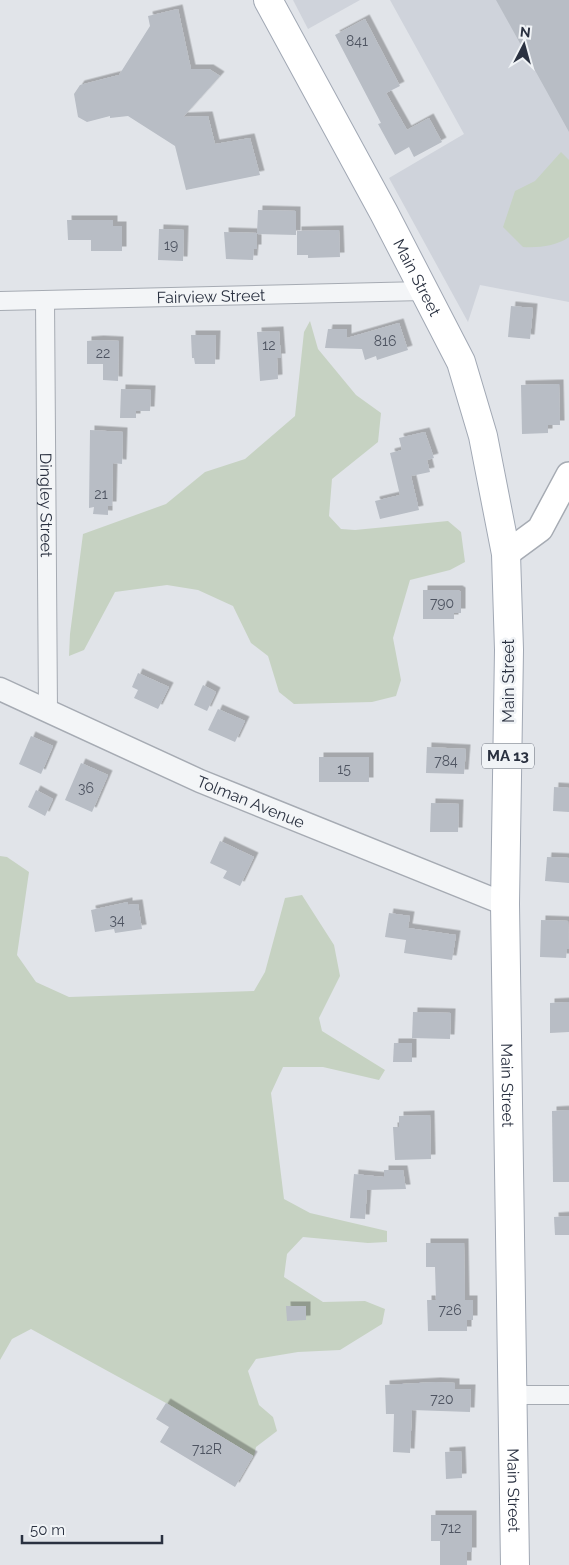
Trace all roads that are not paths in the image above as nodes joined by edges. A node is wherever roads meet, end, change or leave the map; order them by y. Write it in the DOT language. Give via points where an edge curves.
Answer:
graph roads {
  1 [pos="268,0"];
  2 [pos="423,291"];
  3 [pos="46,300"];
  4 [pos="0,301"];
  5 [pos="569,476"];
  6 [pos="506,554"];
  7 [pos="0,690"];
  8 [pos="48,711"];
  9 [pos="505,904"];
  10 [pos="514,1395"];
  11 [pos="569,1395"];
  12 [pos="515,1565"];
  1 -- 2 [label="main road, Main Street / MA 13"];
  2 -- 3 [label="street, Fairview Street"];
  2 -- 6 [label="main road, Main Street / MA 13" via="461,362 470,388 484,436"];
  3 -- 4 [label="street, Fairview Street"];
  3 -- 8 [label="street, Dingley Street"];
  5 -- 6 [label="main road" via="540,529"];
  6 -- 9 [label="main road, Main Street / MA 13" via="509,659"];
  7 -- 8 [label="street, Tolman Avenue"];
  8 -- 9 [label="street, Tolman Avenue" via="200,781"];
  9 -- 10 [label="main road, Main Street / MA 13"];
  10 -- 11 [label="street"];
  10 -- 12 [label="main road, Main Street / MA 13"];
}
